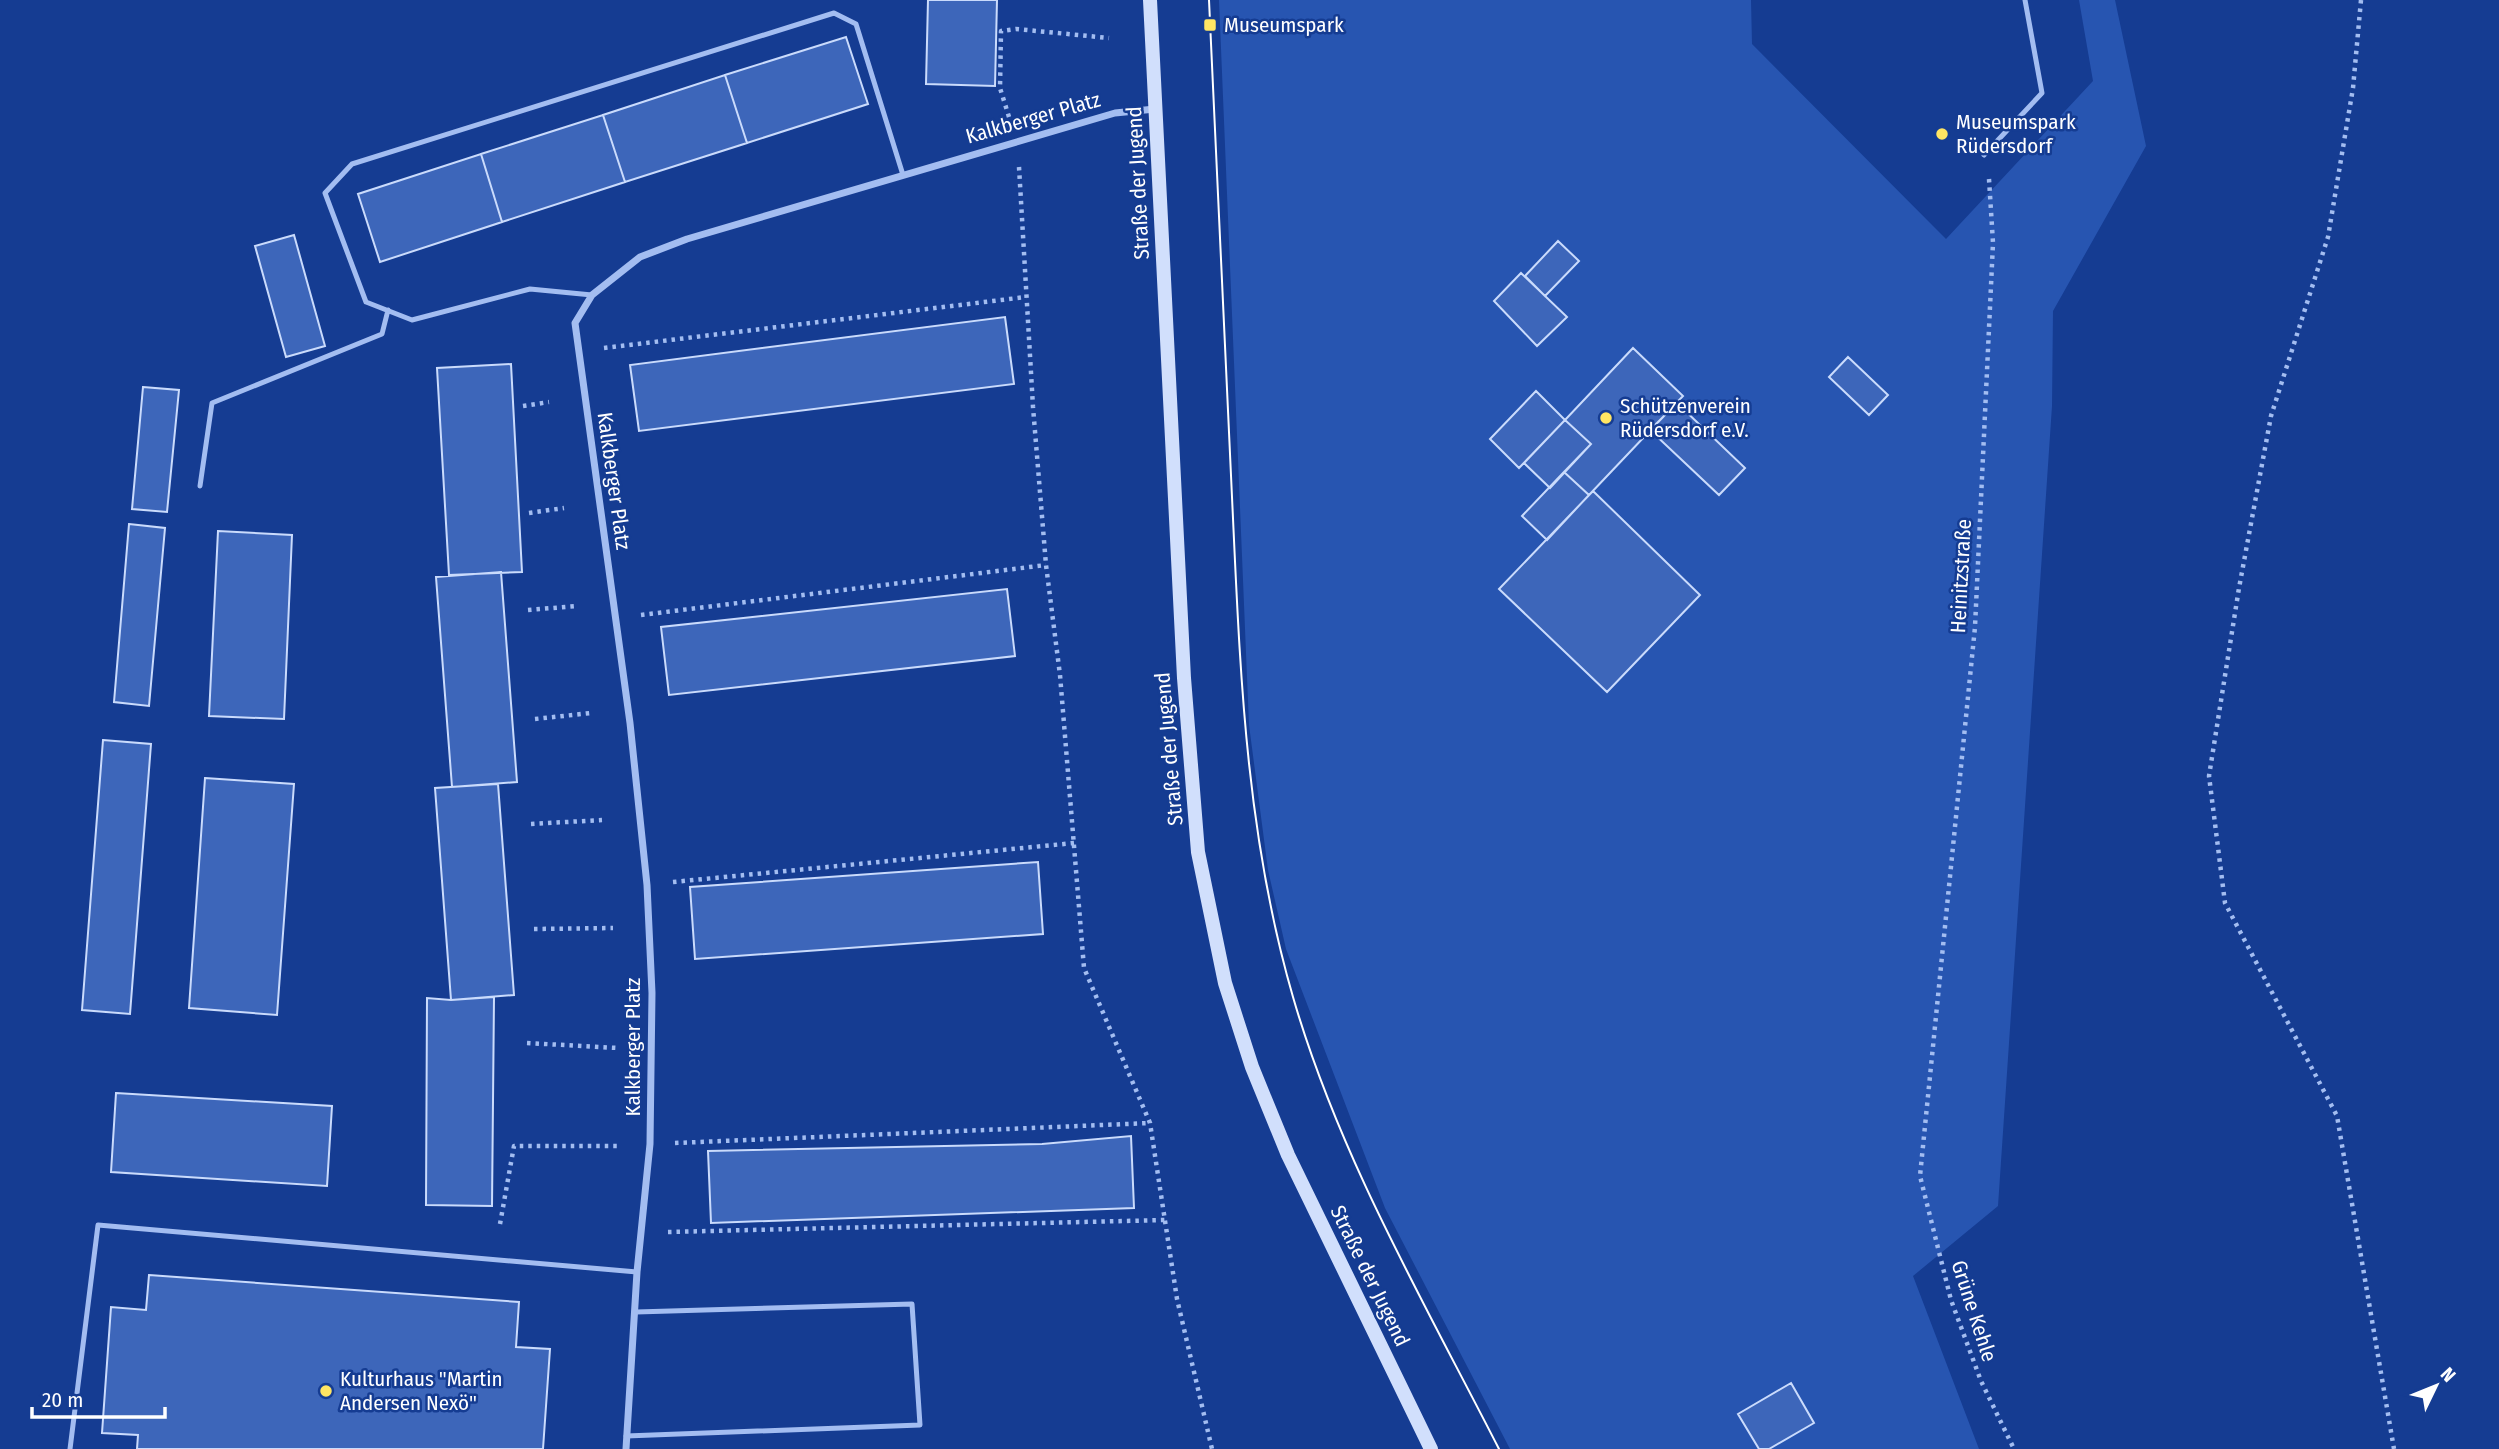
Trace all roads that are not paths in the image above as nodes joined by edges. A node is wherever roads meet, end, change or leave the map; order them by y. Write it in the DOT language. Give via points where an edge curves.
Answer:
graph roads {
  1 [pos="1150,0"];
  2 [pos="2025,0"];
  3 [pos="1155,109"];
  4 [pos="1983,155"];
  5 [pos="903,175"];
  6 [pos="592,295"];
  7 [pos="388,310"];
  8 [pos="200,486"];
  9 [pos="637,1272"];
  10 [pos="636,1312"];
  11 [pos="626,1436"];
  12 [pos="71,1449"];
  13 [pos="626,1449"];
  14 [pos="1432,1449"];
  1 -- 3 [label="street, Straße der Jugend"];
  2 -- 4 [label="lane" via="2042,93"];
  3 -- 5 [label="street, Kalkberger Platz" via="1115,113"];
  3 -- 14 [label="street, Straße der Jugend" via="1184,677 1201,865 1225,983 1287,1155"];
  5 -- 6 [label="street, Kalkberger Platz" via="640,257"];
  5 -- 7 [label="lane" via="856,24 834,13 352,164 326,193 366,302"];
  6 -- 7 [label="lane" via="530,289 412,320"];
  6 -- 9 [label="street, Kalkberger Platz" via="575,323 648,885 650,1144"];
  7 -- 8 [label="lane" via="382,334 212,403"];
  9 -- 10 [label="street, Kalkberger Platz"];
  9 -- 12 [label="lane" via="98,1225"];
  10 -- 11 [label="street, Kalkberger Platz"];
  10 -- 11 [label="lane" via="912,1304 920,1425"];
  11 -- 13 [label="street, Kalkberger Platz"];
}
